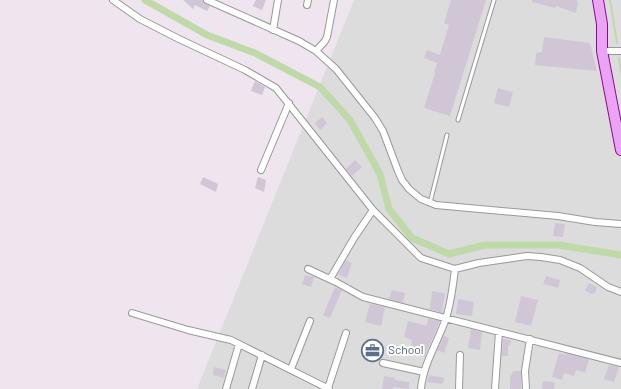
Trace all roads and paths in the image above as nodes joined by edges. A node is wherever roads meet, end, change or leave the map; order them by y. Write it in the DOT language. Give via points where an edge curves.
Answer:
graph roads {
  1 [pos="113,0"];
  2 [pos="207,0"];
  3 [pos="278,0"];
  4 [pos="334,0"];
  5 [pos="494,0"];
  6 [pos="598,0"];
  7 [pos="273,30"];
  8 [pos="621,50"];
  9 [pos="316,51"];
  10 [pos="602,51"];
  11 [pos="289,103"];
  12 [pos="458,120"];
  13 [pos="447,136"];
  14 [pos="621,150"];
  15 [pos="261,170"];
  16 [pos="430,203"];
  17 [pos="373,210"];
  18 [pos="621,224"];
  19 [pos="308,269"];
  20 [pos="455,269"];
  21 [pos="330,279"];
  22 [pos="621,292"];
  23 [pos="132,313"];
  24 [pos="446,319"];
  25 [pos="310,321"];
  26 [pos="499,332"];
  27 [pos="346,333"];
  28 [pos="530,339"];
  29 [pos="239,344"];
  30 [pos="262,355"];
  31 [pos="460,355"];
  32 [pos="384,363"];
  33 [pos="621,363"];
  34 [pos="291,369"];
  35 [pos="424,372"];
  36 [pos="329,388"];
  37 [pos="226,389"];
  38 [pos="252,389"];
  39 [pos="421,389"];
  40 [pos="459,389"];
  41 [pos="495,389"];
  42 [pos="526,389"];
  1 -- 11 [label="street" via="140,19 245,70 276,88"];
  2 -- 7 [label="street"];
  3 -- 7 [label="street"];
  4 -- 9 [label="street" via="327,38"];
  5 -- 12 [label="lane"];
  6 -- 10 [label="main road" via="602,24"];
  7 -- 9 [label="street"];
  8 -- 10 [label="street"];
  9 -- 16 [label="street" via="336,70 375,118 383,131 402,180 421,199"];
  10 -- 14 [label="main road"];
  11 -- 15 [label="street"];
  11 -- 17 [label="street"];
  13 -- 16 [label="lane"];
  16 -- 18 [label="street"];
  17 -- 20 [label="street" via="421,258"];
  17 -- 21 [label="street"];
  19 -- 21 [label="street"];
  20 -- 22 [label="street" via="527,256 541,257 560,260 580,268 608,288"];
  20 -- 24 [label="street"];
  21 -- 24 [label="street" via="363,297"];
  23 -- 29 [label="street"];
  24 -- 26 [label="street"];
  24 -- 35 [label="street"];
  25 -- 34 [label="street"];
  26 -- 28 [label="street"];
  26 -- 41 [label="street"];
  27 -- 36 [label="street"];
  28 -- 33 [label="street"];
  28 -- 42 [label="street" via="525,371"];
  29 -- 30 [label="street"];
  29 -- 37 [label="street"];
  30 -- 34 [label="street"];
  30 -- 38 [label="street"];
  31 -- 40 [label="street"];
  32 -- 35 [label="street"];
  34 -- 36 [label="street"];
  35 -- 39 [label="street"];
}
